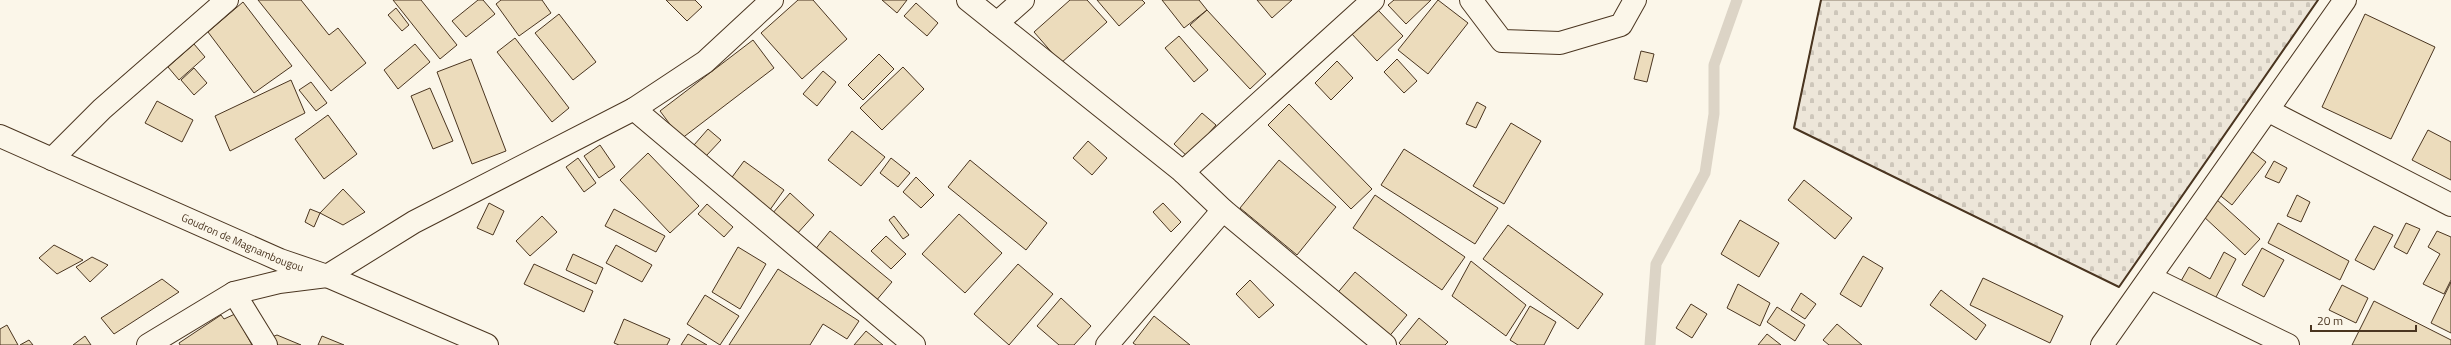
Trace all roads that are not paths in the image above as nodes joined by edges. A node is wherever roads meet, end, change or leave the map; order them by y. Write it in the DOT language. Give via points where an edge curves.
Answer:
graph roads {
  1 [pos="227,0"];
  2 [pos="772,0"];
  3 [pos="968,0"];
  4 [pos="1023,0"];
  5 [pos="1373,0"];
  6 [pos="1471,0"];
  7 [pos="1636,0"];
  8 [pos="2345,0"];
  9 [pos="997,23"];
  10 [pos="634,109"];
  11 [pos="2269,111"];
  12 [pos="0,136"];
  13 [pos="52,159"];
  14 [pos="1183,172"];
  15 [pos="2451,205"];
  16 [pos="1223,210"];
  17 [pos="327,276"];
  18 [pos="2151,278"];
  19 [pos="234,293"];
  20 [pos="148,345"];
  21 [pos="266,345"];
  22 [pos="487,345"];
  23 [pos="914,345"];
  24 [pos="1107,345"];
  25 [pos="1385,345"];
  26 [pos="2102,345"];
  27 [pos="2288,345"];
  1 -- 13 [label="street" via="102,109"];
  2 -- 10 [label="street" via="705,62"];
  3 -- 9 [label="street"];
  4 -- 9 [label="street"];
  5 -- 14 [label="street"];
  6 -- 7 [label="street" via="1502,41 1560,43 1621,25"];
  8 -- 11 [label="street"];
  9 -- 14 [label="street"];
  10 -- 17 [label="street" via="414,222"];
  10 -- 23 [label="street"];
  11 -- 15 [label="street"];
  11 -- 18 [label="street"];
  12 -- 13 [label="street, Goudron de Magnambougou"];
  13 -- 17 [label="street, Goudron de Magnambougou" via="280,260"];
  14 -- 16 [label="street"];
  16 -- 24 [label="street"];
  16 -- 25 [label="street"];
  17 -- 19 [label="street" via="279,282"];
  17 -- 22 [label="street, Goudron de Magnambougou"];
  18 -- 26 [label="street"];
  18 -- 27 [label="street"];
  19 -- 20 [label="street"];
  19 -- 21 [label="street"];
}
